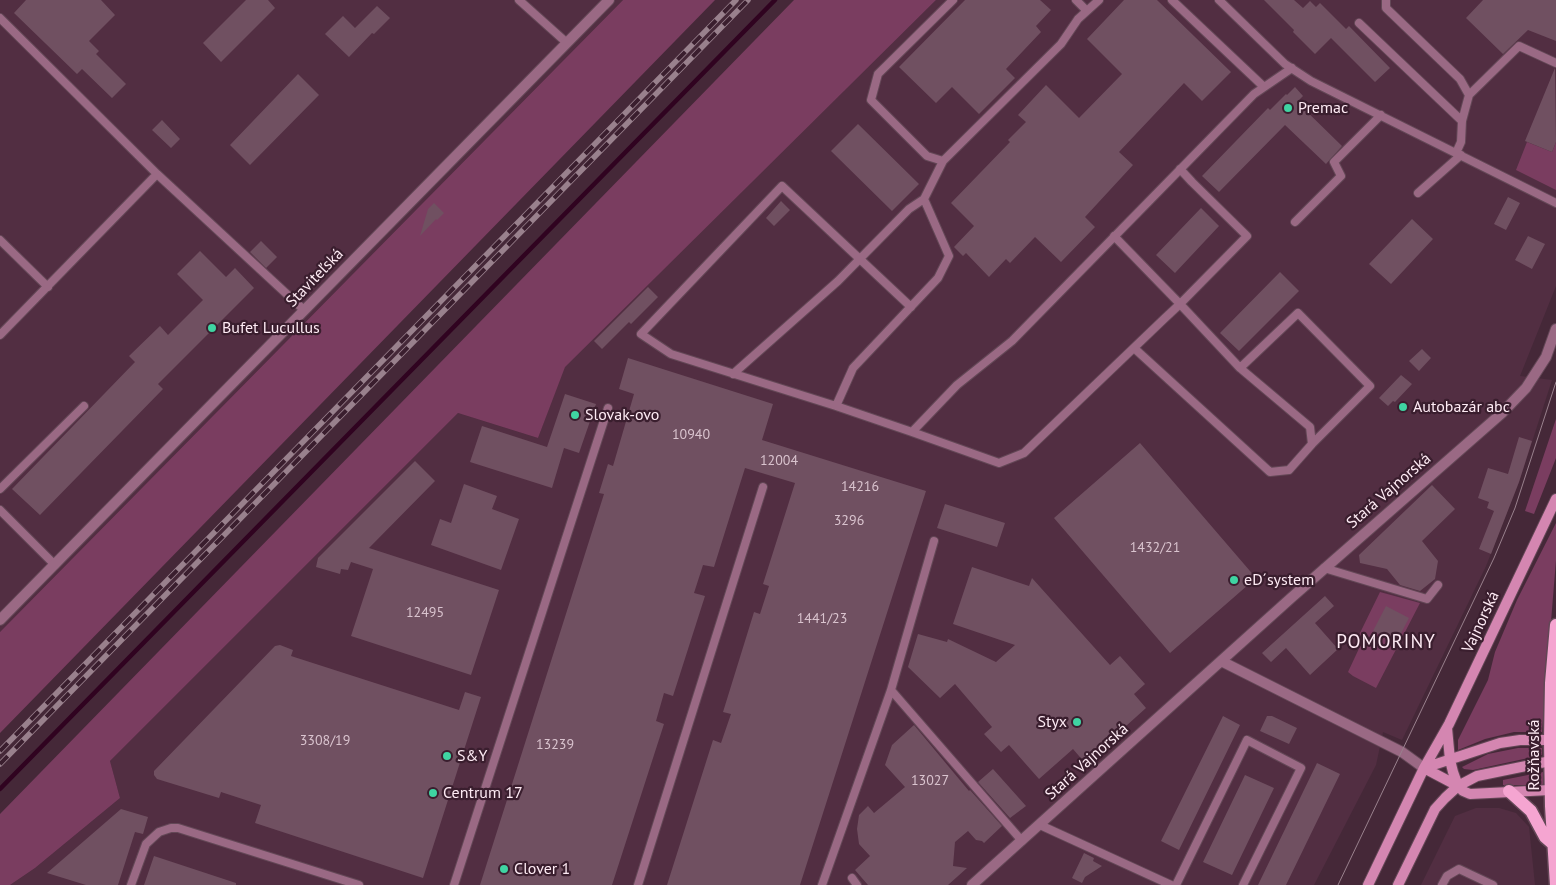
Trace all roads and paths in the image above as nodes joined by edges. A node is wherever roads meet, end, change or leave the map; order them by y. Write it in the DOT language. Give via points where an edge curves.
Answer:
graph roads {
  1 [pos="519,0"];
  2 [pos="608,0"];
  3 [pos="953,0"];
  4 [pos="1076,0"];
  5 [pos="1099,0"];
  6 [pos="1172,0"];
  7 [pos="1386,0"];
  8 [pos="1224,2"];
  9 [pos="1087,11"];
  10 [pos="0,18"];
  11 [pos="1359,23"];
  12 [pos="567,43"];
  13 [pos="1556,62"];
  14 [pos="1292,68"];
  15 [pos="1264,87"];
  16 [pos="1469,95"];
  17 [pos="1381,115"];
  18 [pos="1462,122"];
  19 [pos="1459,154"];
  20 [pos="943,161"];
  21 [pos="1180,169"];
  22 [pos="157,174"];
  23 [pos="1418,193"];
  24 [pos="924,199"];
  25 [pos="1556,203"];
  26 [pos="1295,222"];
  27 [pos="1114,236"];
  28 [pos="0,240"];
  29 [pos="859,258"];
  30 [pos="48,287"];
  31 [pos="1180,304"];
  32 [pos="911,307"];
  33 [pos="304,310"];
  34 [pos="1556,329"];
  35 [pos="0,335"];
  36 [pos="1134,348"];
  37 [pos="1240,368"];
  38 [pos="733,374"];
  39 [pos="84,406"];
  40 [pos="836,406"];
  41 [pos="608,408"];
  42 [pos="912,432"];
  43 [pos="1312,444"];
  44 [pos="763,487"];
  45 [pos="0,489"];
  46 [pos="1556,499"];
  47 [pos="0,510"];
  48 [pos="934,541"];
  49 [pos="55,565"];
  50 [pos="1324,568"];
  51 [pos="1438,585"];
  52 [pos="0,620"];
  53 [pos="1556,625"];
  54 [pos="1221,661"];
  55 [pos="890,690"];
  56 [pos="1447,728"];
  57 [pos="1553,741"];
  58 [pos="1450,760"];
  59 [pos="1553,760"];
  60 [pos="1424,768"];
  61 [pos="1458,786"];
  62 [pos="1554,789"];
  63 [pos="1509,792"];
  64 [pos="1040,825"];
  65 [pos="1022,841"];
  66 [pos="1553,844"];
  67 [pos="852,878"];
  68 [pos="131,885"];
  69 [pos="359,885"];
  70 [pos="454,885"];
  71 [pos="638,885"];
  72 [pos="822,885"];
  73 [pos="857,885"];
  74 [pos="972,885"];
  75 [pos="1171,885"];
  76 [pos="1176,885"];
  77 [pos="1243,885"];
  78 [pos="1368,885"];
  79 [pos="1398,885"];
  80 [pos="1442,885"];
  81 [pos="1493,885"];
  82 [pos="1556,885"];
  1 -- 12 [label="lane"];
  2 -- 12 [label="street, Staviteľská"];
  3 -- 20 [label="lane" via="878,74 871,100 927,156"];
  4 -- 9 [label="lane"];
  5 -- 9 [label="lane"];
  6 -- 15 [label="lane"];
  7 -- 16 [label="lane" via="1386,8 1460,79"];
  8 -- 14 [label="lane"];
  9 -- 20 [label="lane" via="1078,18 1062,44"];
  10 -- 22 [label="lane"];
  11 -- 18 [label="lane"];
  12 -- 33 [label="street, Staviteľská"];
  13 -- 16 [label="lane" via="1519,46"];
  14 -- 15 [label="lane"];
  14 -- 17 [label="lane" via="1311,81"];
  15 -- 21 [label="lane"];
  16 -- 18 [label="lane"];
  17 -- 19 [label="lane"];
  17 -- 26 [label="lane" via="1334,162 1341,176"];
  18 -- 19 [label="lane"];
  19 -- 23 [label="lane"];
  19 -- 25 [label="lane"];
  20 -- 24 [label="lane"];
  21 -- 27 [label="lane"];
  21 -- 31 [label="lane" via="1247,236"];
  22 -- 30 [label="lane"];
  22 -- 33 [label="lane"];
  24 -- 29 [label="lane" via="909,209"];
  24 -- 32 [label="lane" via="949,256 938,278"];
  27 -- 31 [label="lane"];
  27 -- 42 [label="lane" via="1012,340 957,384"];
  28 -- 30 [label="lane"];
  29 -- 32 [label="lane"];
  29 -- 38 [label="lane" via="838,281"];
  29 -- 38 [label="lane" via="782,186 641,334 671,354"];
  30 -- 35 [label="lane"];
  31 -- 36 [label="lane"];
  31 -- 37 [label="lane"];
  32 -- 40 [label="lane" via="853,368"];
  33 -- 49 [label="street, Staviteľská"];
  34 -- 50 [label="street, Stará Vajnorská" via="1546,357 1526,388 1502,413"];
  36 -- 42 [label="lane" via="1024,453 999,463"];
  36 -- 43 [label="lane" via="1270,472 1289,470"];
  37 -- 43 [label="lane" via="1310,427"];
  37 -- 43 [label="lane" via="1298,313 1370,386"];
  38 -- 40 [label="lane"];
  39 -- 45 [label="lane"];
  40 -- 42 [label="lane"];
  41 -- 70 [label="lane"];
  44 -- 71 [label="lane"];
  46 -- 56 [label="main road, Vajnorská"];
  47 -- 49 [label="lane"];
  48 -- 55 [label="lane"];
  49 -- 52 [label="street, Staviteľská"];
  50 -- 51 [label="lane" via="1427,599"];
  50 -- 54 [label="street, Stará Vajnorská"];
  53 -- 57 [label="main road, Rožňavská" via="1551,683"];
  54 -- 60 [label="street" via="1402,752"];
  54 -- 64 [label="street, Stará Vajnorská"];
  55 -- 65 [label="lane"];
  55 -- 72 [label="lane"];
  56 -- 58 [label="main road"];
  56 -- 60 [label="main road, Vajnorská"];
  57 -- 58 [label="main road" via="1500,743"];
  57 -- 59 [label="main road, Rožňavská"];
  58 -- 60 [label="main road"];
  58 -- 61 [label="main road"];
  59 -- 61 [label="main road" via="1477,776"];
  59 -- 62 [label="main road, Rožňavská"];
  60 -- 61 [label="main road"];
  60 -- 78 [label="main road"];
  61 -- 63 [label="main road" via="1470,794"];
  61 -- 79 [label="main road" via="1435,810"];
  62 -- 63 [label="main road"];
  62 -- 66 [label="main road, Rožňavská"];
  63 -- 66 [label="main road" via="1531,811"];
  64 -- 65 [label="street, Stará Vajnorská"];
  64 -- 75 [label="lane"];
  65 -- 74 [label="street, Stará Vajnorská"];
  66 -- 82 [label="main road, Rožňavská"];
  67 -- 73 [label="lane"];
  68 -- 69 [label="lane" via="146,844 159,832 178,828"];
  76 -- 77 [label="lane" via="1247,740 1301,768"];
  80 -- 81 [label="lane" via="1447,876 1459,869"];
}
